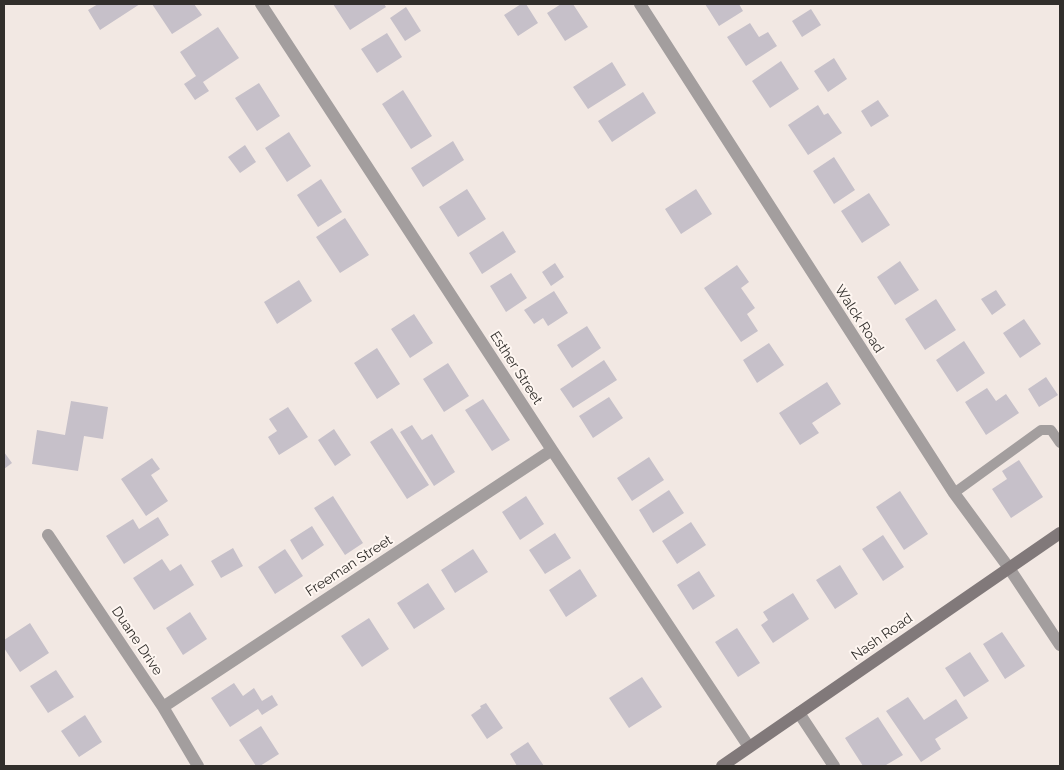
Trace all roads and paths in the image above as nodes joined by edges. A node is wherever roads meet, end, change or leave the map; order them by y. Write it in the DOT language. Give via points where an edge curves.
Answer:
graph roads {
  1 [pos="261,4"];
  2 [pos="640,4"];
  3 [pos="1060,442"];
  4 [pos="552,450"];
  5 [pos="954,493"];
  6 [pos="1060,533"];
  7 [pos="48,535"];
  8 [pos="1009,568"];
  9 [pos="1060,645"];
  10 [pos="163,707"];
  11 [pos="799,714"];
  12 [pos="749,747"];
  13 [pos="198,766"];
  14 [pos="722,766"];
  15 [pos="834,766"];
  1 -- 4 [label="street, Esther Street"];
  2 -- 5 [label="street, Walck Road"];
  3 -- 5 [label="lane" via="1051,430 1041,430"];
  4 -- 10 [label="street, Freeman Street"];
  4 -- 12 [label="street, Esther Street"];
  5 -- 8 [label="street, Walck Road"];
  6 -- 8 [label="main road, Nash Road"];
  7 -- 10 [label="street, Duane Drive"];
  8 -- 9 [label="street, Walck Road"];
  8 -- 11 [label="main road, Nash Road"];
  10 -- 13 [label="street, Duane Drive"];
  11 -- 12 [label="main road, Nash Road"];
  11 -- 15 [label="street"];
  12 -- 14 [label="main road, Nash Road"];
}
